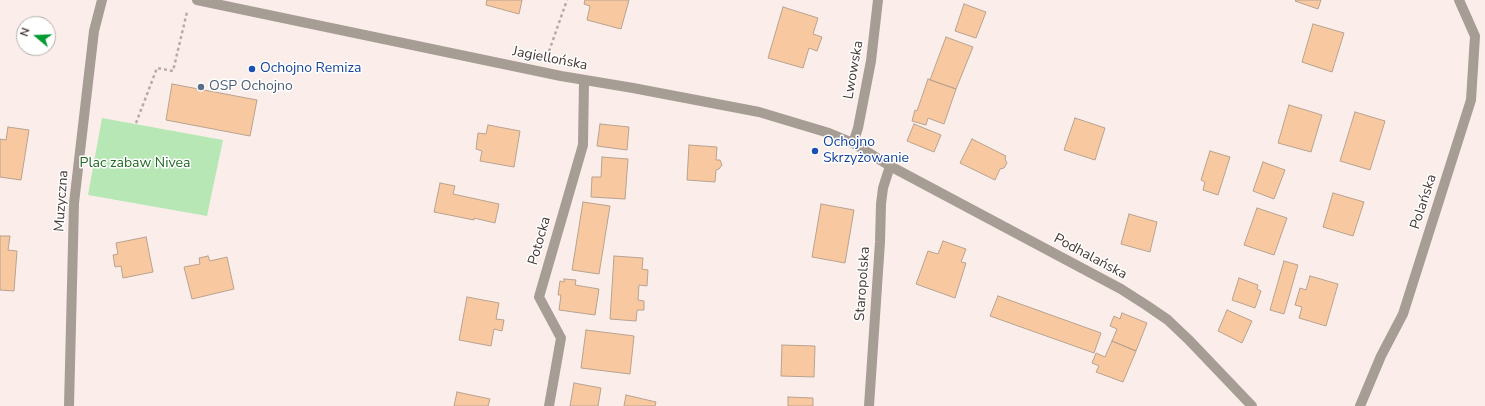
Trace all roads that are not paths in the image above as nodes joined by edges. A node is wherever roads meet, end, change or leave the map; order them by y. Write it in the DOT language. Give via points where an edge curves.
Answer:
graph roads {
  1 [pos="102,0"];
  2 [pos="197,0"];
  3 [pos="878,0"];
  4 [pos="1459,0"];
  5 [pos="584,80"];
  6 [pos="853,143"];
  7 [pos="890,166"];
  8 [pos="69,406"];
  9 [pos="549,406"];
  10 [pos="869,406"];
  11 [pos="1252,406"];
  12 [pos="1360,406"];
  1 -- 8 [label="street, Muzyczna" via="94,31 74,203"];
  2 -- 5 [label="street, Jagiellońska"];
  3 -- 6 [label="street, Lwowska" via="871,62"];
  4 -- 12 [label="street, Polańska" via="1475,36 1471,100 1403,314 1381,356"];
  5 -- 6 [label="street, Jagiellońska" via="759,112"];
  5 -- 9 [label="street, Potocka" via="583,145 539,297 561,338"];
  6 -- 7 [label="street, Jagiellońska"];
  7 -- 10 [label="street, Staropolska" via="881,204"];
  7 -- 11 [label="street, Podhalańska" via="1121,289 1146,305 1168,320 1188,339"];
}
